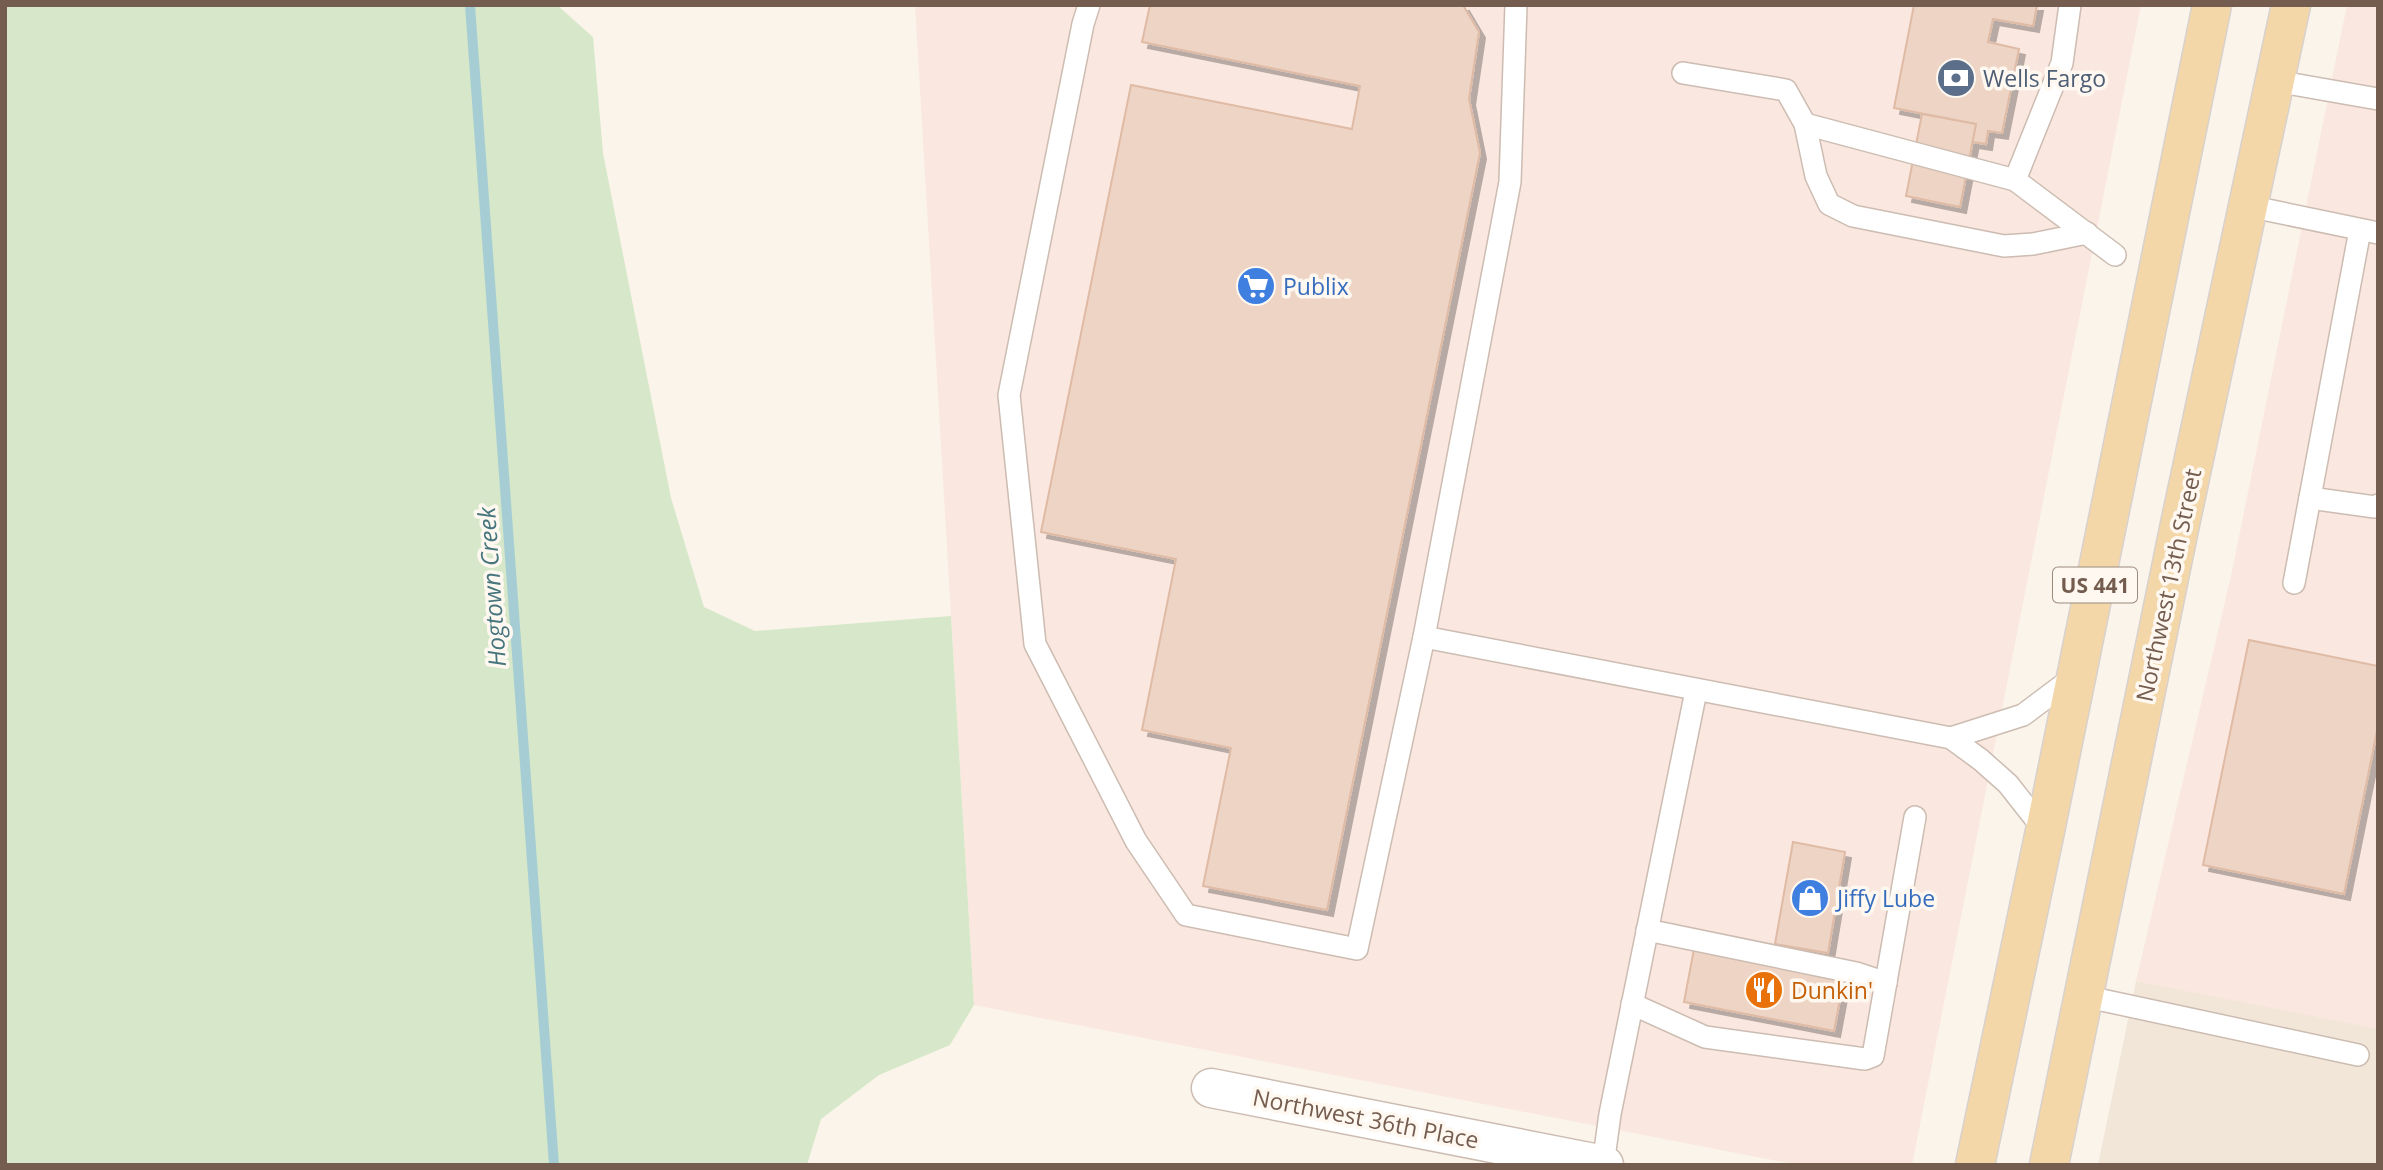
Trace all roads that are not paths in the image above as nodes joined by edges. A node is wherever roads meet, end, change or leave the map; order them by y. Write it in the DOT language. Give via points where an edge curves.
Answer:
graph roads {
  1 [pos="1089,5"];
  2 [pos="1516,5"];
  3 [pos="2070,5"];
  4 [pos="2212,5"];
  5 [pos="2291,5"];
  6 [pos="1683,73"];
  7 [pos="2275,81"];
  8 [pos="2378,99"];
  9 [pos="1805,124"];
  10 [pos="2015,180"];
  11 [pos="2248,206"];
  12 [pos="2369,232"];
  13 [pos="2087,233"];
  14 [pos="2115,255"];
  15 [pos="2310,498"];
  16 [pos="2378,505"];
  17 [pos="2294,583"];
  18 [pos="1424,637"];
  19 [pos="2078,674"];
  20 [pos="1696,691"];
  21 [pos="1951,738"];
  22 [pos="1915,817"];
  23 [pos="2045,831"];
  24 [pos="1647,930"];
  25 [pos="1886,983"];
  26 [pos="2083,996"];
  27 [pos="1632,1004"];
  28 [pos="2358,1055"];
  29 [pos="1211,1088"];
  30 [pos="1604,1165"];
  31 [pos="1975,1165"];
  32 [pos="2049,1165"];
  1 -- 18 [label="lane" via="1009,395 1035,644 1136,841 1186,915 1357,949"];
  2 -- 18 [label="lane" via="1510,182"];
  3 -- 10 [label="lane" via="2062,63"];
  4 -- 19 [label="main road, US 441"];
  5 -- 7 [label="main road, Northwest 13th Street / US 441"];
  6 -- 9 [label="lane" via="1786,90"];
  7 -- 8 [label="lane"];
  7 -- 11 [label="main road, Northwest 13th Street / US 441"];
  9 -- 10 [label="lane"];
  9 -- 13 [label="lane" via="1816,176 1829,204 1853,216 2004,246"];
  10 -- 13 [label="lane"];
  11 -- 12 [label="lane"];
  11 -- 26 [label="main road, Northwest 13th Street / US 441"];
  12 -- 15 [label="lane"];
  13 -- 14 [label="lane"];
  15 -- 16 [label="lane"];
  15 -- 17 [label="lane"];
  18 -- 20 [label="lane"];
  19 -- 21 [label="lane" via="2023,715"];
  19 -- 23 [label="main road, US 441"];
  20 -- 21 [label="lane"];
  20 -- 24 [label="lane"];
  21 -- 23 [label="lane" via="2008,784"];
  22 -- 25 [label="lane"];
  23 -- 31 [label="main road, US 441"];
  24 -- 25 [label="lane"];
  24 -- 27 [label="lane"];
  25 -- 27 [label="lane" via="1873,1056 1866,1059 1705,1037"];
  26 -- 28 [label="lane"];
  26 -- 32 [label="main road, Northwest 13th Street / US 441"];
  27 -- 30 [label="lane"];
  29 -- 30 [label="street, Northwest 36th Place"];
}
